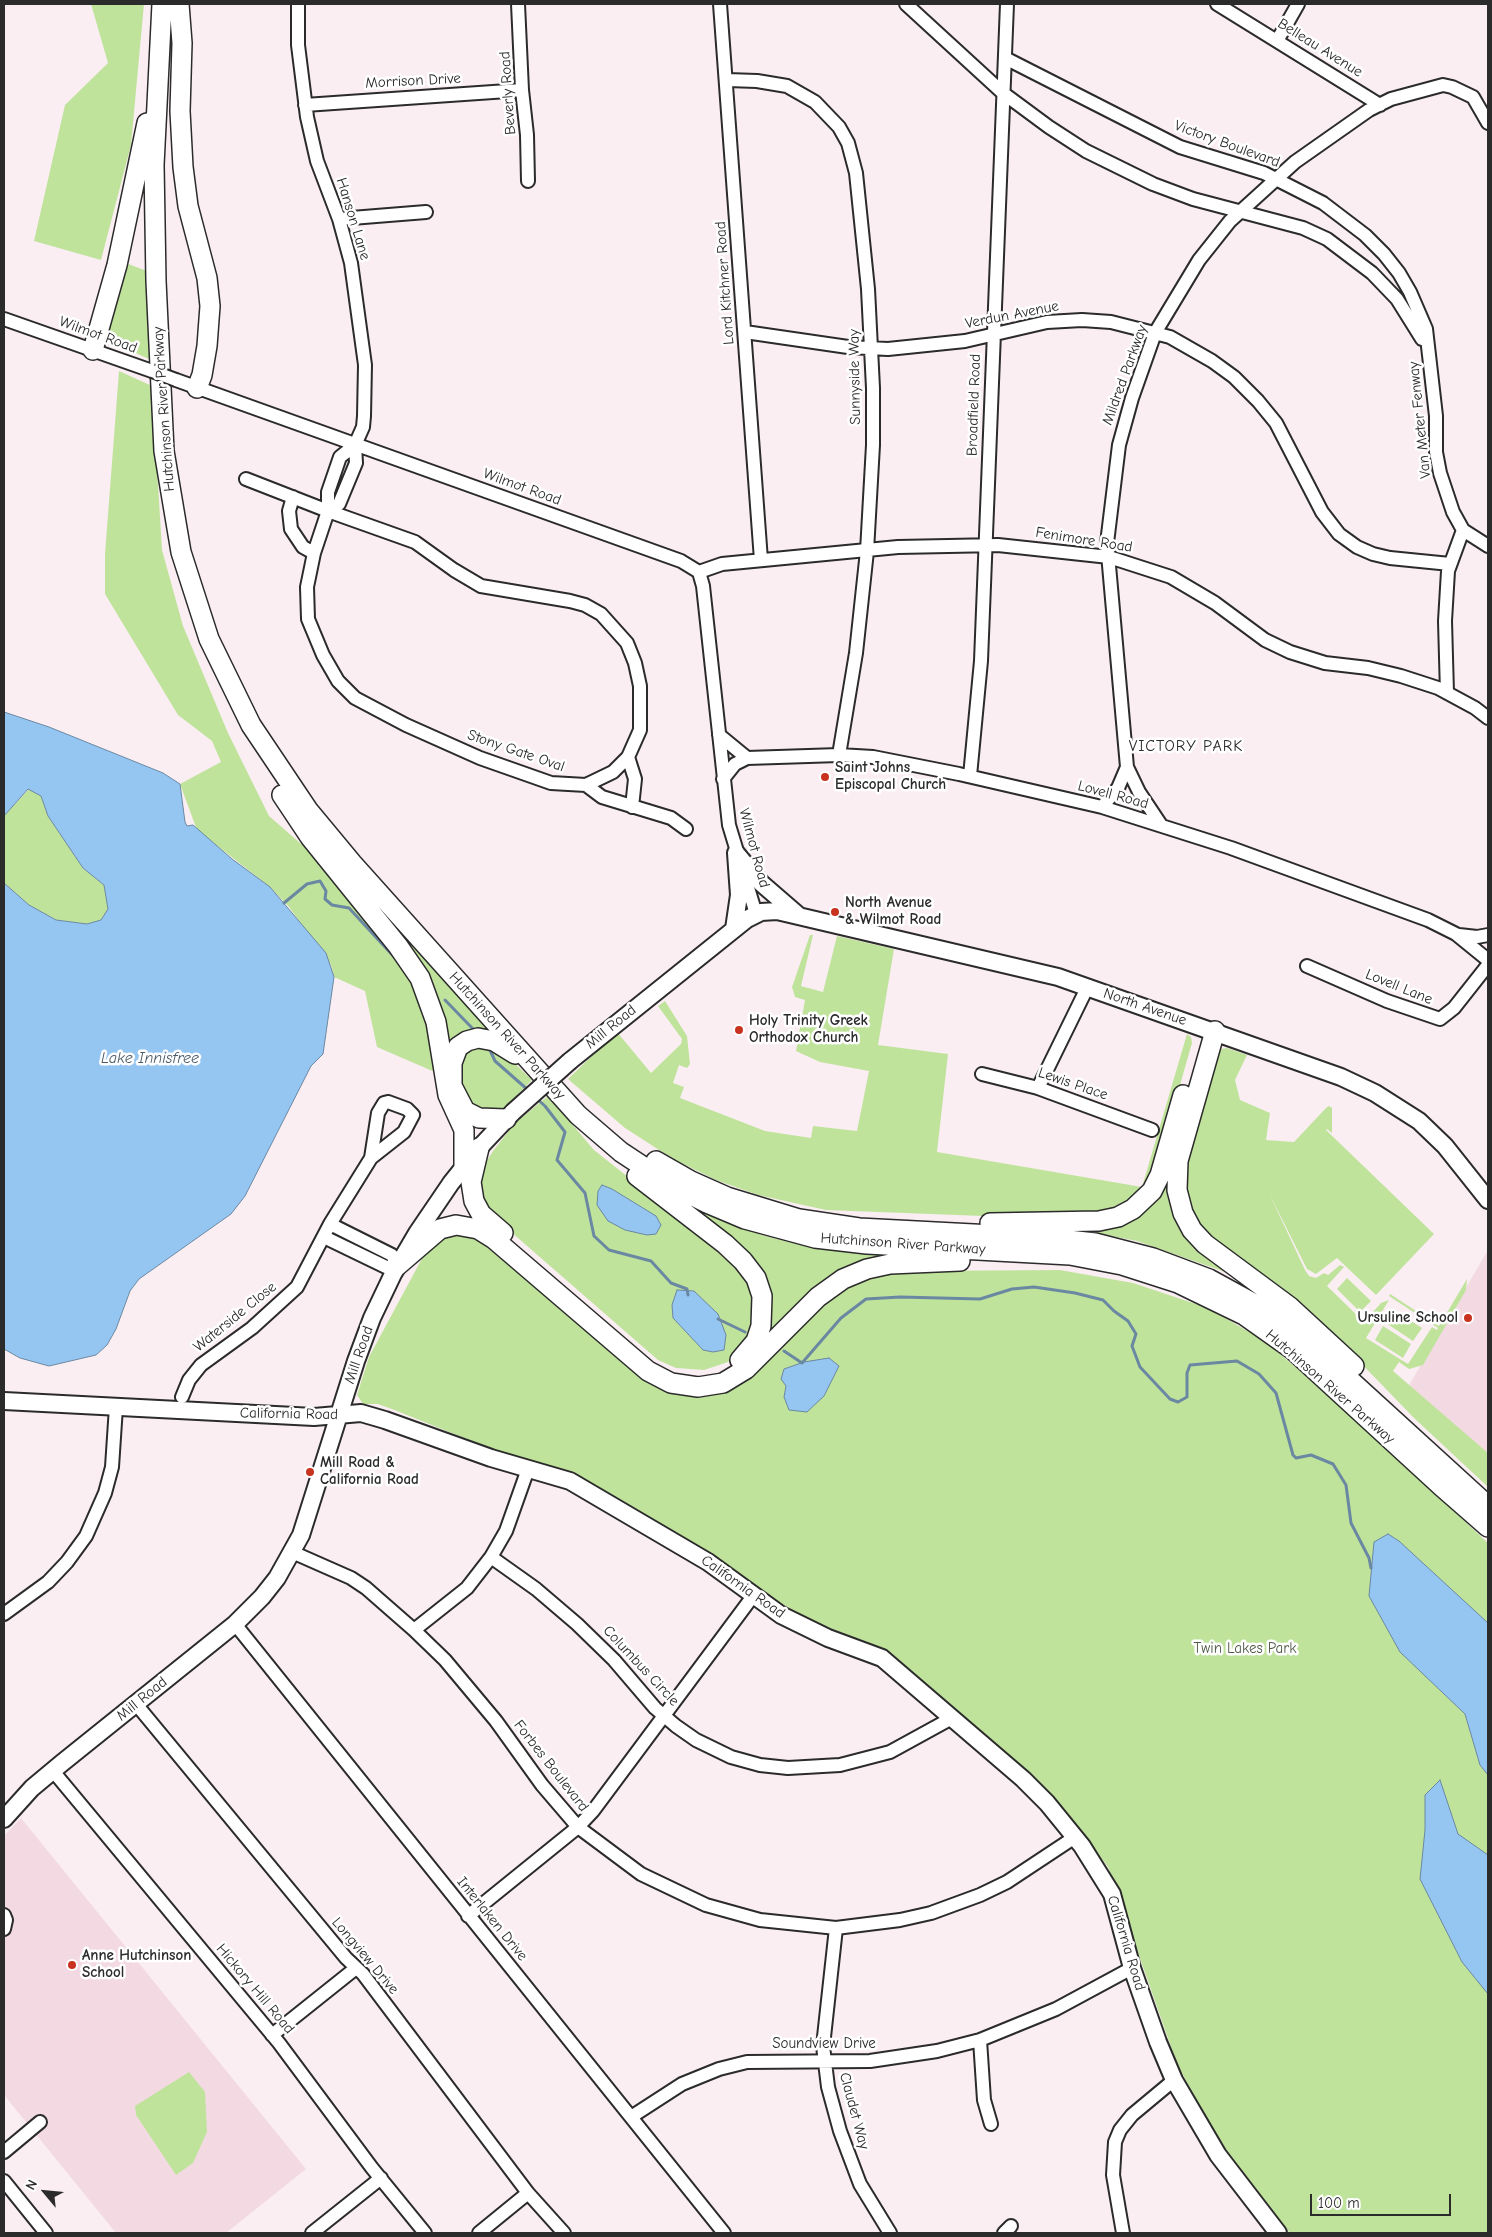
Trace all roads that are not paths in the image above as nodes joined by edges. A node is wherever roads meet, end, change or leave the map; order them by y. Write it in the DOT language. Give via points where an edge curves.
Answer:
graph roads {
  1 [pos="162,4"];
  2 [pos="177,4"];
  3 [pos="298,4"];
  4 [pos="518,4"];
  5 [pos="720,4"];
  6 [pos="906,4"];
  7 [pos="1007,4"];
  8 [pos="1217,4"];
  9 [pos="1298,4"];
  10 [pos="1277,41"];
  11 [pos="1005,58"];
  12 [pos="158,63"];
  13 [pos="727,80"];
  14 [pos="522,90"];
  15 [pos="1003,93"];
  16 [pos="305,105"];
  17 [pos="1380,105"];
  18 [pos="1488,123"];
  19 [pos="1277,179"];
  20 [pos="528,181"];
  21 [pos="426,212"];
  22 [pos="1240,212"];
  23 [pos="339,220"];
  24 [pos="4,319"];
  25 [pos="745,332"];
  26 [pos="1155,332"];
  27 [pos="992,335"];
  28 [pos="92,350"];
  29 [pos="872,350"];
  30 [pos="1429,352"];
  31 [pos="197,388"];
  32 [pos="355,445"];
  33 [pos="246,479"];
  34 [pos="293,497"];
  35 [pos="328,511"];
  36 [pos="1463,530"];
  37 [pos="986,545"];
  38 [pos="1488,546"];
  39 [pos="867,550"];
  40 [pos="314,553"];
  41 [pos="1109,557"];
  42 [pos="762,560"];
  43 [pos="1450,564"];
  44 [pos="699,572"];
  45 [pos="220,664"];
  46 [pos="1447,693"];
  47 [pos="1488,718"];
  48 [pos="719,736"];
  49 [pos="839,755"];
  50 [pos="628,757"];
  51 [pos="747,758"];
  52 [pos="1127,767"];
  53 [pos="970,776"];
  54 [pos="723,779"];
  55 [pos="586,785"];
  56 [pos="632,807"];
  57 [pos="1102,807"];
  58 [pos="1161,825"];
  59 [pos="686,829"];
  60 [pos="736,853"];
  61 [pos="756,914"];
  62 [pos="801,916"];
  63 [pos="734,929"];
  64 [pos="1456,934"];
  65 [pos="1488,936"];
  66 [pos="1488,960"];
  67 [pos="1488,964"];
  68 [pos="1307,966"];
  69 [pos="1088,986"];
  70 [pos="1209,1029"];
  71 [pos="536,1069"];
  72 [pos="982,1074"];
  73 [pos="1038,1088"];
  74 [pos="574,1110"];
  75 [pos="509,1116"];
  76 [pos="1152,1130"];
  77 [pos="479,1148"];
  78 [pos="371,1158"];
  79 [pos="464,1166"];
  80 [pos="1488,1200"];
  81 [pos="330,1224"];
  82 [pos="901,1230"];
  83 [pos="324,1237"];
  84 [pos="362,1240"];
  85 [pos="356,1252"];
  86 [pos="1104,1260"];
  87 [pos="397,1266"];
  88 [pos="182,1397"];
  89 [pos="4,1401"];
  90 [pos="116,1407"];
  91 [pos="339,1415"];
  92 [pos="528,1469"];
  93 [pos="1465,1486"];
  94 [pos="1488,1506"];
  95 [pos="1488,1527"];
  96 [pos="292,1552"];
  97 [pos="491,1557"];
  98 [pos="753,1596"];
  99 [pos="4,1614"];
  100 [pos="235,1624"];
  101 [pos="414,1630"];
  102 [pos="136,1704"];
  103 [pos="664,1716"];
  104 [pos="952,1718"];
  105 [pos="53,1771"];
  106 [pos="4,1819"];
  107 [pos="578,1827"];
  108 [pos="1075,1837"];
  109 [pos="4,1915"];
  110 [pos="468,1916"];
  111 [pos="836,1928"];
  112 [pos="4,1929"];
  113 [pos="356,1968"];
  114 [pos="1132,1968"];
  115 [pos="272,2035"];
  116 [pos="980,2040"];
  117 [pos="825,2062"];
  118 [pos="1174,2080"];
  119 [pos="631,2117"];
  120 [pos="40,2122"];
  121 [pos="991,2124"];
  122 [pos="4,2152"];
  123 [pos="381,2178"];
  124 [pos="4,2181"];
  125 [pos="528,2193"];
  126 [pos="46,2233"];
  127 [pos="312,2233"];
  128 [pos="425,2233"];
  129 [pos="479,2233"];
  130 [pos="564,2233"];
  131 [pos="724,2233"];
  132 [pos="890,2233"];
  133 [pos="1123,2233"];
  134 [pos="1278,2233"];
  1 -- 12 [label="highway, Hutchinson River Parkway"];
  2 -- 31 [label="highway" via="182,43 180,111 183,168 210,306 207,346"];
  2 -- 82 [label="highway, Hutchinson River Parkway" via="168,98 166,202 170,366 178,473 190,541 210,606 235,669 266,729 304,785 347,839 564,1082 612,1129 675,1172 746,1204 820,1223"];
  3 -- 16 [label="street, Hanson Lane" via="298,45"];
  4 -- 14 [label="street, Beverly Road"];
  5 -- 13 [label="street, Lord Kitchner Road"];
  6 -- 15 [label="street"];
  7 -- 11 [label="street, Broadfield Road"];
  8 -- 10 [label="street, Belleau Avenue"];
  9 -- 10 [label="street"];
  10 -- 17 [label="street, Belleau Avenue"];
  11 -- 15 [label="street, Broadfield Road"];
  11 -- 19 [label="street, Victory Boulevard" via="1180,147"];
  12 -- 28 [label="highway" via="117,265"];
  12 -- 45 [label="highway, Hutchinson River Parkway" via="154,213 164,451 181,552 201,618"];
  13 -- 25 [label="street, Lord Kitchner Road"];
  13 -- 29 [label="street, Sunnyside Way" via="771,83 801,93 827,112 848,143 857,182"];
  14 -- 16 [label="street, Morrison Drive"];
  14 -- 20 [label="street, Beverly Road"];
  15 -- 22 [label="street" via="1049,127 1123,171 1177,193"];
  15 -- 27 [label="street, Broadfield Road"];
  16 -- 23 [label="street, Hanson Lane" via="317,160"];
  17 -- 18 [label="street, Mildred Parkway" via="1430,87 1452,86 1473,98"];
  17 -- 19 [label="street, Mildred Parkway" via="1327,138"];
  19 -- 22 [label="street, Mildred Parkway"];
  19 -- 30 [label="street, Victory Boulevard" via="1347,220 1384,254 1410,292 1426,329"];
  21 -- 23 [label="street"];
  22 -- 26 [label="street, Mildred Parkway" via="1199,260"];
  22 -- 30 [label="street, Van Meter Fenway" via="1303,228 1349,254 1397,299"];
  23 -- 32 [label="street, Hanson Lane" via="354,279 365,364 363,427"];
  24 -- 28 [label="street, Wilmot Road"];
  25 -- 29 [label="street, Verdun Avenue"];
  25 -- 42 [label="street, Lord Kitchner Road"];
  26 -- 27 [label="street, Verdun Avenue" via="1111,322 1082,320 1047,322"];
  26 -- 41 [label="street, Mildred Parkway" via="1119,445 1109,518"];
  26 -- 43 [label="street, Verdun Avenue" via="1212,361 1258,401 1276,423 1322,512 1339,534 1373,554"];
  27 -- 29 [label="street, Verdun Avenue" via="932,346"];
  27 -- 37 [label="street, Broadfield Road"];
  28 -- 31 [label="street, Wilmot Road, bridge"];
  29 -- 39 [label="street, Sunnyside Way" via="873,445"];
  30 -- 36 [label="street, Van Meter Fenway" via="1440,474"];
  31 -- 32 [label="street, Wilmot Road"];
  32 -- 35 [label="street, Stony Gate Oval" via="340,457 328,492"];
  32 -- 35 [label="street, Stony Gate Oval" via="356,463 351,478 339,504"];
  32 -- 44 [label="street, Wilmot Road" via="681,561"];
  33 -- 34 [label="street"];
  34 -- 35 [label="street"];
  34 -- 40 [label="street" via="289,511 291,530 303,546"];
  35 -- 40 [label="street, Stony Gate Oval"];
  35 -- 50 [label="street, Stony Gate Oval" via="415,542 481,586 570,601 601,614 627,643 640,686 640,730"];
  36 -- 38 [label="street"];
  36 -- 43 [label="street"];
  37 -- 39 [label="street, Fenimore Road"];
  37 -- 41 [label="street, Fenimore Road"];
  37 -- 53 [label="street, Broadfield Road" via="981,661"];
  39 -- 42 [label="street, Fenimore Road"];
  39 -- 49 [label="street, Sunnyside Way" via="856,653"];
  40 -- 55 [label="street, Stony Gate Oval" via="307,587 308,619 330,670 344,689 374,709 480,758 550,783"];
  41 -- 46 [label="street, Fenimore Road" via="1171,577 1207,598 1265,640 1290,652 1325,663 1401,676"];
  41 -- 52 [label="street, Mildred Parkway"];
  42 -- 44 [label="street, Fenimore Road" via="718,565"];
  43 -- 46 [label="street" via="1445,620"];
  44 -- 48 [label="street, Wilmot Road"];
  45 -- 71 [label="highway, Hutchinson River Parkway" via="251,725 308,810"];
  45 -- 79 [label="highway" via="242,723 278,788 319,849 406,957 425,989 440,1036 448,1096 464,1130"];
  46 -- 47 [label="street, Fenimore Road"];
  48 -- 51 [label="street"];
  48 -- 54 [label="street, Wilmot Road"];
  49 -- 51 [label="street, Lovell Road"];
  49 -- 53 [label="street, Lovell Road" via="872,757"];
  50 -- 55 [label="street, Stony Gate Oval" via="613,772"];
  50 -- 56 [label="street" via="635,779"];
  51 -- 54 [label="street" via="735,764"];
  52 -- 57 [label="street, Mildred Parkway" via="1118,788"];
  52 -- 58 [label="street, Mildred Parkway"];
  53 -- 57 [label="street, Lovell Road"];
  54 -- 60 [label="street, Wilmot Road"];
  55 -- 56 [label="street" via="602,797"];
  56 -- 59 [label="street" via="670,818"];
  57 -- 58 [label="street, Lovell Road"];
  58 -- 64 [label="street, Lovell Road" via="1428,920"];
  60 -- 61 [label="street, Wilmot Road"];
  60 -- 62 [label="main road" via="761,883"];
  60 -- 63 [label="main road" via="739,895"];
  61 -- 62 [label="main road, North Avenue" via="772,911"];
  61 -- 63 [label="main road, Mill Road"];
  62 -- 69 [label="main road, North Avenue" via="1014,965"];
  63 -- 75 [label="main road, Mill Road, bridge" via="570,1061"];
  64 -- 65 [label="street, Lovell Road"];
  64 -- 66 [label="street, Lovell Road"];
  67 -- 68 [label="street, Lovell Lane" via="1454,1008 1440,1019 1387,1001"];
  69 -- 70 [label="main road, North Avenue"];
  69 -- 73 [label="street"];
  70 -- 80 [label="main road, North Avenue" via="1341,1078 1393,1103 1432,1132"];
  70 -- 82 [label="highway" via="1160,1175 1152,1191 1133,1208 1118,1217 1099,1221 976,1223"];
  70 -- 93 [label="highway" via="1178,1161 1177,1190 1187,1222 1205,1244 1278,1296 1326,1338 1396,1408"];
  71 -- 74 [label="highway, Hutchinson River Parkway"];
  71 -- 75 [label="highway" via="489,1039 467,1041 455,1052 451,1078 461,1106 479,1118"];
  72 -- 73 [label="street, Lewis Place"];
  73 -- 76 [label="street, Lewis Place"];
  74 -- 77 [label="highway" via="614,1158 725,1244 756,1278 762,1296 761,1326 751,1348 732,1366 700,1377 675,1374 661,1366 486,1219 477,1208 472,1193 472,1176"];
  74 -- 86 [label="highway, Hutchinson River Parkway" via="621,1152 659,1178 707,1204 764,1226 848,1243 1050,1253"];
  75 -- 77 [label="main road, Mill Road"];
  77 -- 79 [label="main road, Mill Road"];
  78 -- 81 [label="street, Waterside Close"];
  79 -- 87 [label="main road, Mill Road"];
  81 -- 83 [label="street, Waterside Close"];
  81 -- 84 [label="street"];
  82 -- 93 [label="highway, Hutchinson River Parkway" via="1095,1243 1154,1258 1209,1279 1256,1304 1307,1340"];
  83 -- 85 [label="street"];
  83 -- 88 [label="street, Waterside Close" via="297,1287 252,1328 201,1365 189,1380"];
  84 -- 85 [label="street"];
  84 -- 87 [label="street" via="392,1255"];
  85 -- 87 [label="street" via="386,1267"];
  86 -- 87 [label="highway" via="924,1261 867,1269 843,1279 818,1296 739,1374 723,1383 698,1387 671,1383 648,1371 494,1239 478,1229 456,1224 440,1229"];
  86 -- 95 [label="highway, Hutchinson River Parkway" via="1178,1283 1228,1306 1260,1326 1307,1362"];
  87 -- 91 [label="main road, Mill Road" via="372,1318"];
  89 -- 90 [label="main road, California Road"];
  90 -- 91 [label="main road, California Road" via="314,1417"];
  90 -- 99 [label="street" via="112,1467 105,1493 86,1536 48,1582"];
  91 -- 92 [label="main road, California Road" via="361,1413"];
  91 -- 96 [label="main road, Mill Road" via="311,1507"];
  92 -- 97 [label="street" via="506,1531"];
  92 -- 98 [label="main road, California Road" via="570,1481 708,1562"];
  93 -- 94 [label="highway, Hutchinson River Parkway"];
  96 -- 100 [label="main road, Mill Road" via="262,1597"];
  96 -- 101 [label="street, Forbes Boulevard" via="351,1578"];
  97 -- 101 [label="street" via="467,1588"];
  97 -- 103 [label="street, Columbus Circle" via="577,1624"];
  98 -- 103 [label="street"];
  98 -- 104 [label="main road, California Road" via="799,1625 882,1658"];
  100 -- 102 [label="main road, Mill Road"];
  100 -- 110 [label="street, Interlaken Drive"];
  101 -- 107 [label="street, Forbes Boulevard" via="445,1660 496,1721 542,1785"];
  102 -- 105 [label="main road, Mill Road"];
  102 -- 113 [label="street, Longview Drive"];
  103 -- 104 [label="street, Columbus Circle" via="696,1740 731,1758 788,1768 864,1760 890,1752"];
  103 -- 107 [label="street"];
  104 -- 108 [label="main road, California Road" via="1023,1779"];
  105 -- 106 [label="main road, Mill Road" via="32,1788"];
  105 -- 115 [label="street, Hickory Hill Road"];
  107 -- 110 [label="street"];
  107 -- 111 [label="street, Forbes Boulevard" via="640,1874 706,1905 760,1920"];
  108 -- 111 [label="street, Forbes Boulevard" via="980,1896 932,1913"];
  108 -- 114 [label="main road, California Road" via="1112,1894"];
  109 -- 112 [label="street"];
  110 -- 119 [label="street, Interlaken Drive"];
  111 -- 117 [label="street, Claudet Way" via="823,2046"];
  113 -- 115 [label="street"];
  113 -- 125 [label="street, Longview Drive"];
  114 -- 116 [label="street, Soundview Drive" via="1056,2009"];
  114 -- 118 [label="main road, California Road"];
  115 -- 123 [label="street, Hickory Hill Road"];
  116 -- 117 [label="street, Soundview Drive" via="904,2058"];
  116 -- 121 [label="street" via="984,2100"];
  117 -- 119 [label="street, Soundview Drive" via="763,2060 719,2069 682,2084"];
  117 -- 132 [label="street, Claudet Way" via="834,2114 852,2167 872,2207"];
  118 -- 133 [label="street" via="1132,2115 1115,2142 1113,2175"];
  118 -- 134 [label="main road, California Road" via="1218,2155"];
  119 -- 131 [label="street, Interlaken Drive"];
  120 -- 122 [label="street"];
  123 -- 127 [label="street"];
  123 -- 128 [label="street, Hickory Hill Road"];
  124 -- 126 [label="street"];
  125 -- 129 [label="street"];
  125 -- 130 [label="street, Longview Drive"];
}
